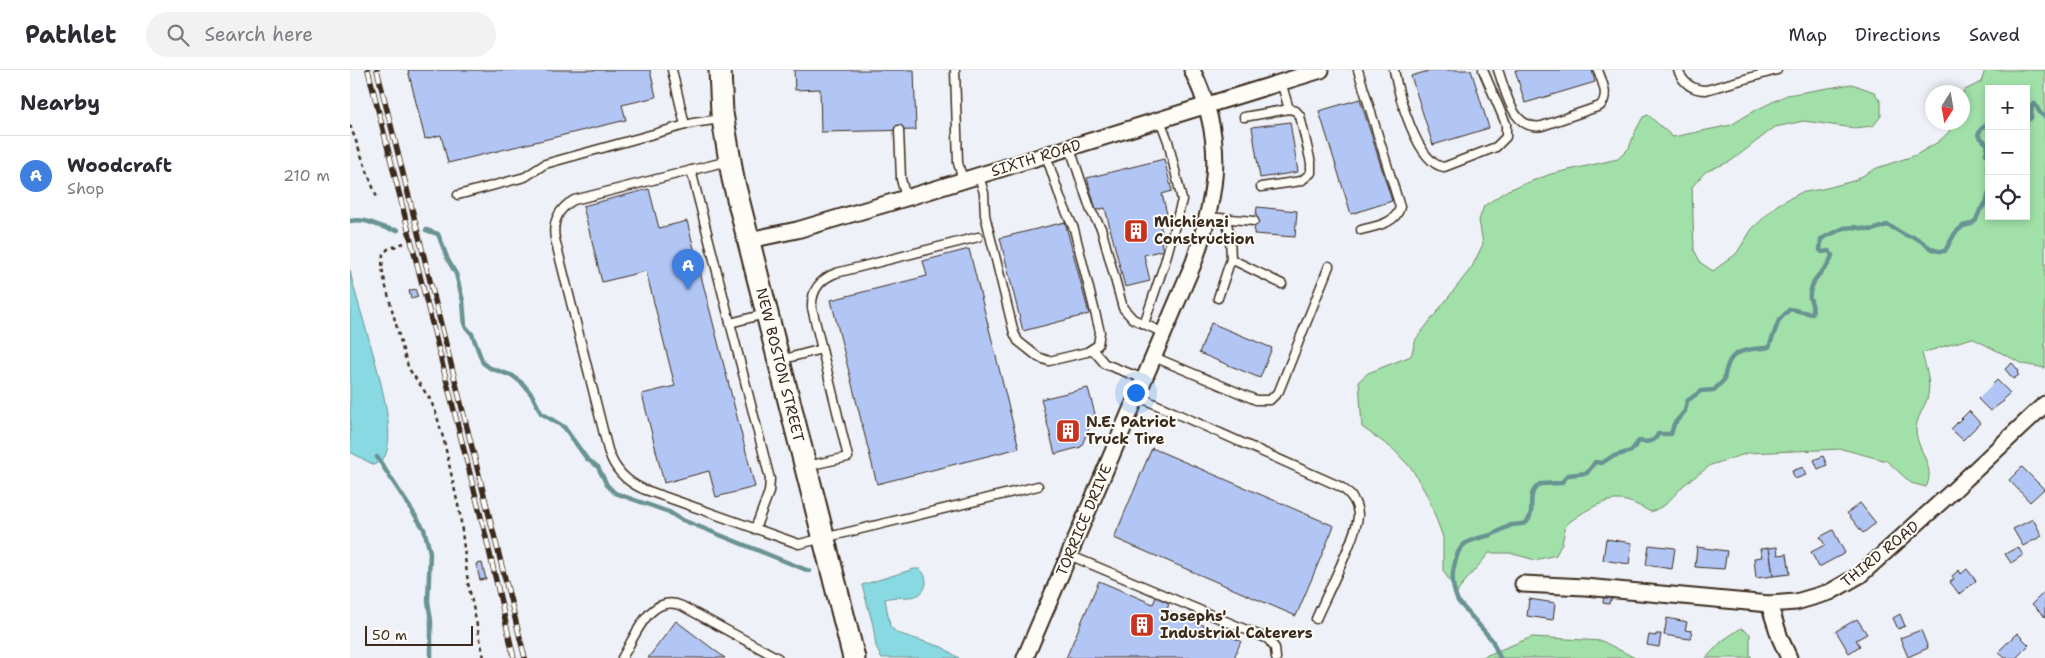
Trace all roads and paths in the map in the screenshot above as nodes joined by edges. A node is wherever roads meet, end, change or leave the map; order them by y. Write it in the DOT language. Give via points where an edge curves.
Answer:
graph roads {
  1 [pos="672,70"];
  2 [pos="720,70"];
  3 [pos="955,70"];
  4 [pos="1192,70"];
  5 [pos="1321,70"];
  6 [pos="1358,70"];
  7 [pos="1394,70"];
  8 [pos="1483,70"];
  9 [pos="1498,70"];
  10 [pos="1598,70"];
  11 [pos="1678,70"];
  12 [pos="1777,70"];
  13 [pos="1281,82"];
  14 [pos="1208,105"];
  15 [pos="1289,110"];
  16 [pos="1244,117"];
  17 [pos="723,118"];
  18 [pos="1160,120"];
  19 [pos="685,125"];
  20 [pos="350,126"];
  21 [pos="899,130"];
  22 [pos="1070,148"];
  23 [pos="1046,155"];
  24 [pos="730,160"];
  25 [pos="691,170"];
  26 [pos="978,176"];
  27 [pos="963,180"];
  28 [pos="1261,187"];
  29 [pos="458,195"];
  30 [pos="377,198"];
  31 [pos="906,198"];
  32 [pos="1208,218"];
  33 [pos="1226,219"];
  34 [pos="1254,221"];
  35 [pos="1361,230"];
  36 [pos="978,237"];
  37 [pos="749,240"];
  38 [pos="404,243"];
  39 [pos="1231,259"];
  40 [pos="1329,266"];
  41 [pos="1282,284"];
  42 [pos="1218,298"];
  43 [pos="767,314"];
  44 [pos="730,323"];
  45 [pos="1144,324"];
  46 [pos="1164,333"];
  47 [pos="822,349"];
  48 [pos="1093,350"];
  49 [pos="1154,357"];
  50 [pos="779,360"];
  51 [pos="1144,379"];
  52 [pos="1137,396"];
  53 [pos="2045,404"];
  54 [pos="806,467"];
  55 [pos="1038,486"];
  56 [pos="755,529"];
  57 [pos="824,539"];
  58 [pos="1069,555"];
  59 [pos="1523,584"];
  60 [pos="1769,604"];
  61 [pos="1316,619"];
  62 [pos="484,658"];
  63 [pos="622,658"];
  64 [pos="778,658"];
  65 [pos="854,658"];
  66 [pos="1025,658"];
  67 [pos="1276,658"];
  68 [pos="1789,658"];
  1 -- 19 [label="lane"];
  2 -- 17 [label="main road, NEW BOSTON STREET"];
  3 -- 27 [label="lane" via="958,163"];
  4 -- 14 [label="street, TORRICE DRIVE"];
  5 -- 13 [label="street, SIXTH ROAD"];
  6 -- 35 [label="lane" via="1400,207 1391,221"];
  7 -- 8 [label="lane" via="1409,125 1430,161 1444,167 1496,147 1506,138 1506,124"];
  9 -- 10 [label="lane" via="1517,117 1530,126 1542,126 1598,108 1605,99"];
  11 -- 12 [label="lane" via="1691,87 1706,90"];
  13 -- 14 [label="street, SIXTH ROAD"];
  13 -- 15 [label="lane"];
  14 -- 18 [label="street, SIXTH ROAD"];
  14 -- 32 [label="street, TORRICE DRIVE" via="1216,149"];
  15 -- 16 [label="lane"];
  15 -- 28 [label="lane" via="1300,116 1311,163 1310,173 1301,181"];
  17 -- 19 [label="lane"];
  17 -- 24 [label="main road, NEW BOSTON STREET"];
  18 -- 22 [label="street, SIXTH ROAD"];
  18 -- 45 [label="lane" via="1182,200"];
  19 -- 29 [label="lane" via="545,164 525,177"];
  20 -- 30 [label="path"];
  21 -- 31 [label="lane" via="901,179"];
  22 -- 23 [label="street, SIXTH ROAD"];
  22 -- 45 [label="lane" via="1090,211 1101,228 1123,308 1130,317"];
  23 -- 26 [label="street, SIXTH ROAD"];
  23 -- 48 [label="lane" via="1074,229 1100,332 1099,342"];
  24 -- 25 [label="lane"];
  24 -- 37 [label="main road, NEW BOSTON STREET"];
  25 -- 44 [label="lane"];
  25 -- 56 [label="lane" via="574,200 557,216 555,239 615,467 627,480 643,489"];
  26 -- 27 [label="street, SIXTH ROAD"];
  26 -- 48 [label="lane" via="1018,341 1045,361"];
  27 -- 31 [label="street, SIXTH ROAD"];
  31 -- 37 [label="street, SIXTH ROAD" via="797,230"];
  32 -- 33 [label="lane"];
  32 -- 46 [label="street, TORRICE DRIVE" via="1194,262"];
  33 -- 34 [label="lane"];
  33 -- 39 [label="lane"];
  36 -- 47 [label="lane" via="825,278 814,291 812,304"];
  37 -- 43 [label="main road, NEW BOSTON STREET"];
  38 -- 62 [label="path" via="384,251 384,277 409,369 430,399 444,441 460,514 468,583"];
  39 -- 41 [label="lane"];
  39 -- 42 [label="lane"];
  40 -- 49 [label="lane" via="1279,391 1270,400 1256,400"];
  43 -- 44 [label="lane"];
  43 -- 50 [label="main road, NEW BOSTON STREET"];
  44 -- 56 [label="lane" via="770,479"];
  45 -- 46 [label="lane"];
  46 -- 49 [label="street, TORRICE DRIVE"];
  47 -- 50 [label="lane"];
  47 -- 54 [label="lane" via="848,457"];
  48 -- 51 [label="lane" via="1105,364"];
  49 -- 51 [label="street, TORRICE DRIVE"];
  50 -- 54 [label="main road, NEW BOSTON STREET"];
  51 -- 52 [label="street, TORRICE DRIVE"];
  52 -- 58 [label="street, TORRICE DRIVE"];
  52 -- 61 [label="lane" via="1349,493 1357,510 1357,522"];
  53 -- 60 [label="street, THIRD ROAD" via="1860,575 1830,592 1796,602"];
  54 -- 57 [label="main road, NEW BOSTON STREET"];
  55 -- 57 [label="lane"];
  56 -- 57 [label="lane" via="797,544"];
  57 -- 65 [label="main road, NEW BOSTON STREET"];
  58 -- 66 [label="street, TORRICE DRIVE"];
  58 -- 67 [label="lane" via="1268,639 1275,648"];
  59 -- 60 [label="street, THIRD ROAD"];
  60 -- 68 [label="street"];
  63 -- 64 [label="lane" via="650,612 668,603 682,606"];
}
